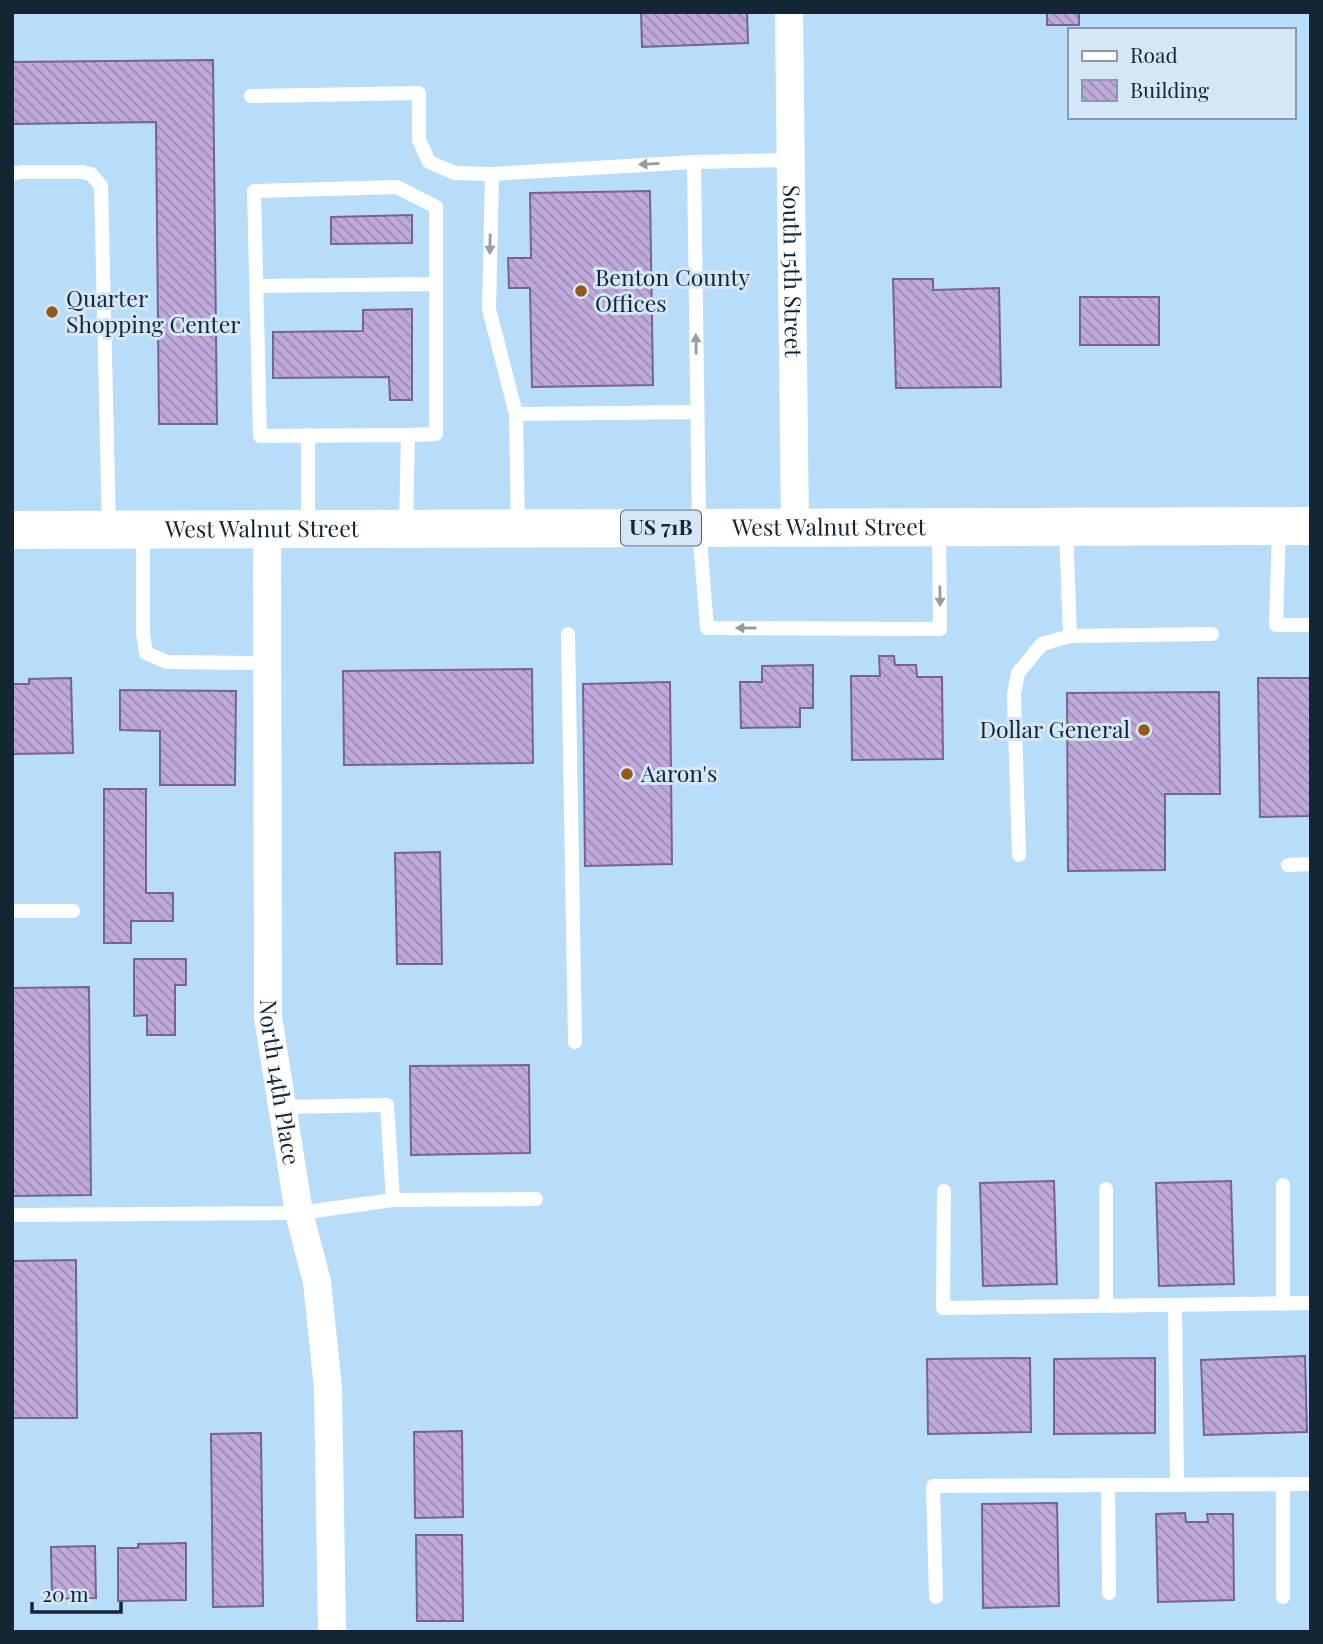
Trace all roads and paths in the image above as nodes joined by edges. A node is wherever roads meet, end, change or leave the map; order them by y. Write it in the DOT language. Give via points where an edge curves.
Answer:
graph roads {
  1 [pos="789,12"];
  2 [pos="251,96"];
  3 [pos="790,160"];
  4 [pos="694,162"];
  5 [pos="12,174"];
  6 [pos="492,174"];
  7 [pos="436,284"];
  8 [pos="257,286"];
  9 [pos="697,412"];
  10 [pos="516,414"];
  11 [pos="308,435"];
  12 [pos="408,436"];
  13 [pos="1295,526"];
  14 [pos="939,527"];
  15 [pos="1066,527"];
  16 [pos="267,528"];
  17 [pos="307,528"];
  18 [pos="406,528"];
  19 [pos="518,528"];
  20 [pos="699,528"];
  21 [pos="795,528"];
  22 [pos="126,529"];
  23 [pos="12,530"];
  24 [pos="1311,625"];
  25 [pos="568,634"];
  26 [pos="1212,634"];
  27 [pos="1070,636"];
  28 [pos="268,663"];
  29 [pos="1019,855"];
  30 [pos="1311,864"];
  31 [pos="1288,865"];
  32 [pos="12,911"];
  33 [pos="73,911"];
  34 [pos="575,1041"];
  35 [pos="282,1107"];
  36 [pos="1283,1185"];
  37 [pos="1106,1189"];
  38 [pos="944,1191"];
  39 [pos="536,1199"];
  40 [pos="393,1200"];
  41 [pos="299,1213"];
  42 [pos="12,1215"];
  43 [pos="1311,1303"];
  44 [pos="1283,1304"];
  45 [pos="1175,1305"];
  46 [pos="1106,1306"];
  47 [pos="1283,1484"];
  48 [pos="1311,1484"];
  49 [pos="1108,1485"];
  50 [pos="1177,1485"];
  51 [pos="1109,1593"];
  52 [pos="936,1597"];
  53 [pos="1283,1597"];
  54 [pos="332,1632"];
  1 -- 3 [label="street, South 15th Street"];
  2 -- 6 [label="lane" via="419,93 419,140 429,162 455,173"];
  3 -- 4 [label="lane"];
  3 -- 21 [label="street, South 15th Street"];
  4 -- 6 [label="lane, one-way"];
  9 -- 4 [label="lane, one-way"];
  5 -- 22 [label="lane" via="82,172 101,186"];
  6 -- 10 [label="lane, one-way" via="489,309"];
  7 -- 8 [label="lane"];
  7 -- 8 [label="lane" via="436,207 397,187 254,191"];
  7 -- 12 [label="lane" via="436,433"];
  8 -- 11 [label="lane" via="260,436"];
  9 -- 10 [label="lane"];
  9 -- 20 [label="lane"];
  10 -- 19 [label="lane"];
  11 -- 12 [label="lane"];
  11 -- 17 [label="lane"];
  12 -- 18 [label="lane"];
  13 -- 15 [label="main road, West Walnut Street / US 71B"];
  13 -- 24 [label="lane" via="1276,625"];
  14 -- 15 [label="main road, West Walnut Street / US 71B"];
  14 -- 20 [label="lane, one-way" via="940,629 707,628"];
  14 -- 21 [label="main road, West Walnut Street / US 71B"];
  15 -- 27 [label="lane"];
  16 -- 17 [label="main road, West Walnut Street / US 71B"];
  16 -- 22 [label="main road, West Walnut Street / US 71B"];
  16 -- 28 [label="street, North 14th Place"];
  17 -- 18 [label="main road, West Walnut Street / US 71B"];
  18 -- 19 [label="main road, West Walnut Street / US 71B"];
  19 -- 20 [label="main road, West Walnut Street / US 71B"];
  20 -- 21 [label="main road, West Walnut Street / US 71B"];
  22 -- 23 [label="main road, West Walnut Street / US 71B"];
  22 -- 28 [label="lane" via="146,653 167,662"];
  25 -- 34 [label="lane"];
  26 -- 27 [label="lane"];
  27 -- 29 [label="lane" via="1042,644 1017,673"];
  28 -- 35 [label="street, North 14th Place" via="268,1017"];
  30 -- 31 [label="lane"];
  32 -- 33 [label="lane"];
  35 -- 40 [label="lane" via="387,1105"];
  35 -- 41 [label="street, North 14th Place"];
  36 -- 44 [label="lane"];
  37 -- 46 [label="lane"];
  38 -- 46 [label="lane" via="943,1308"];
  39 -- 40 [label="lane"];
  40 -- 41 [label="lane"];
  41 -- 42 [label="lane"];
  41 -- 54 [label="street, North 14th Place" via="317,1282 328,1388"];
  43 -- 44 [label="lane"];
  44 -- 45 [label="lane"];
  45 -- 46 [label="lane"];
  45 -- 50 [label="lane"];
  47 -- 48 [label="lane"];
  47 -- 50 [label="lane"];
  47 -- 53 [label="lane"];
  49 -- 50 [label="lane"];
  49 -- 51 [label="lane"];
  49 -- 52 [label="lane" via="933,1486"];
}
